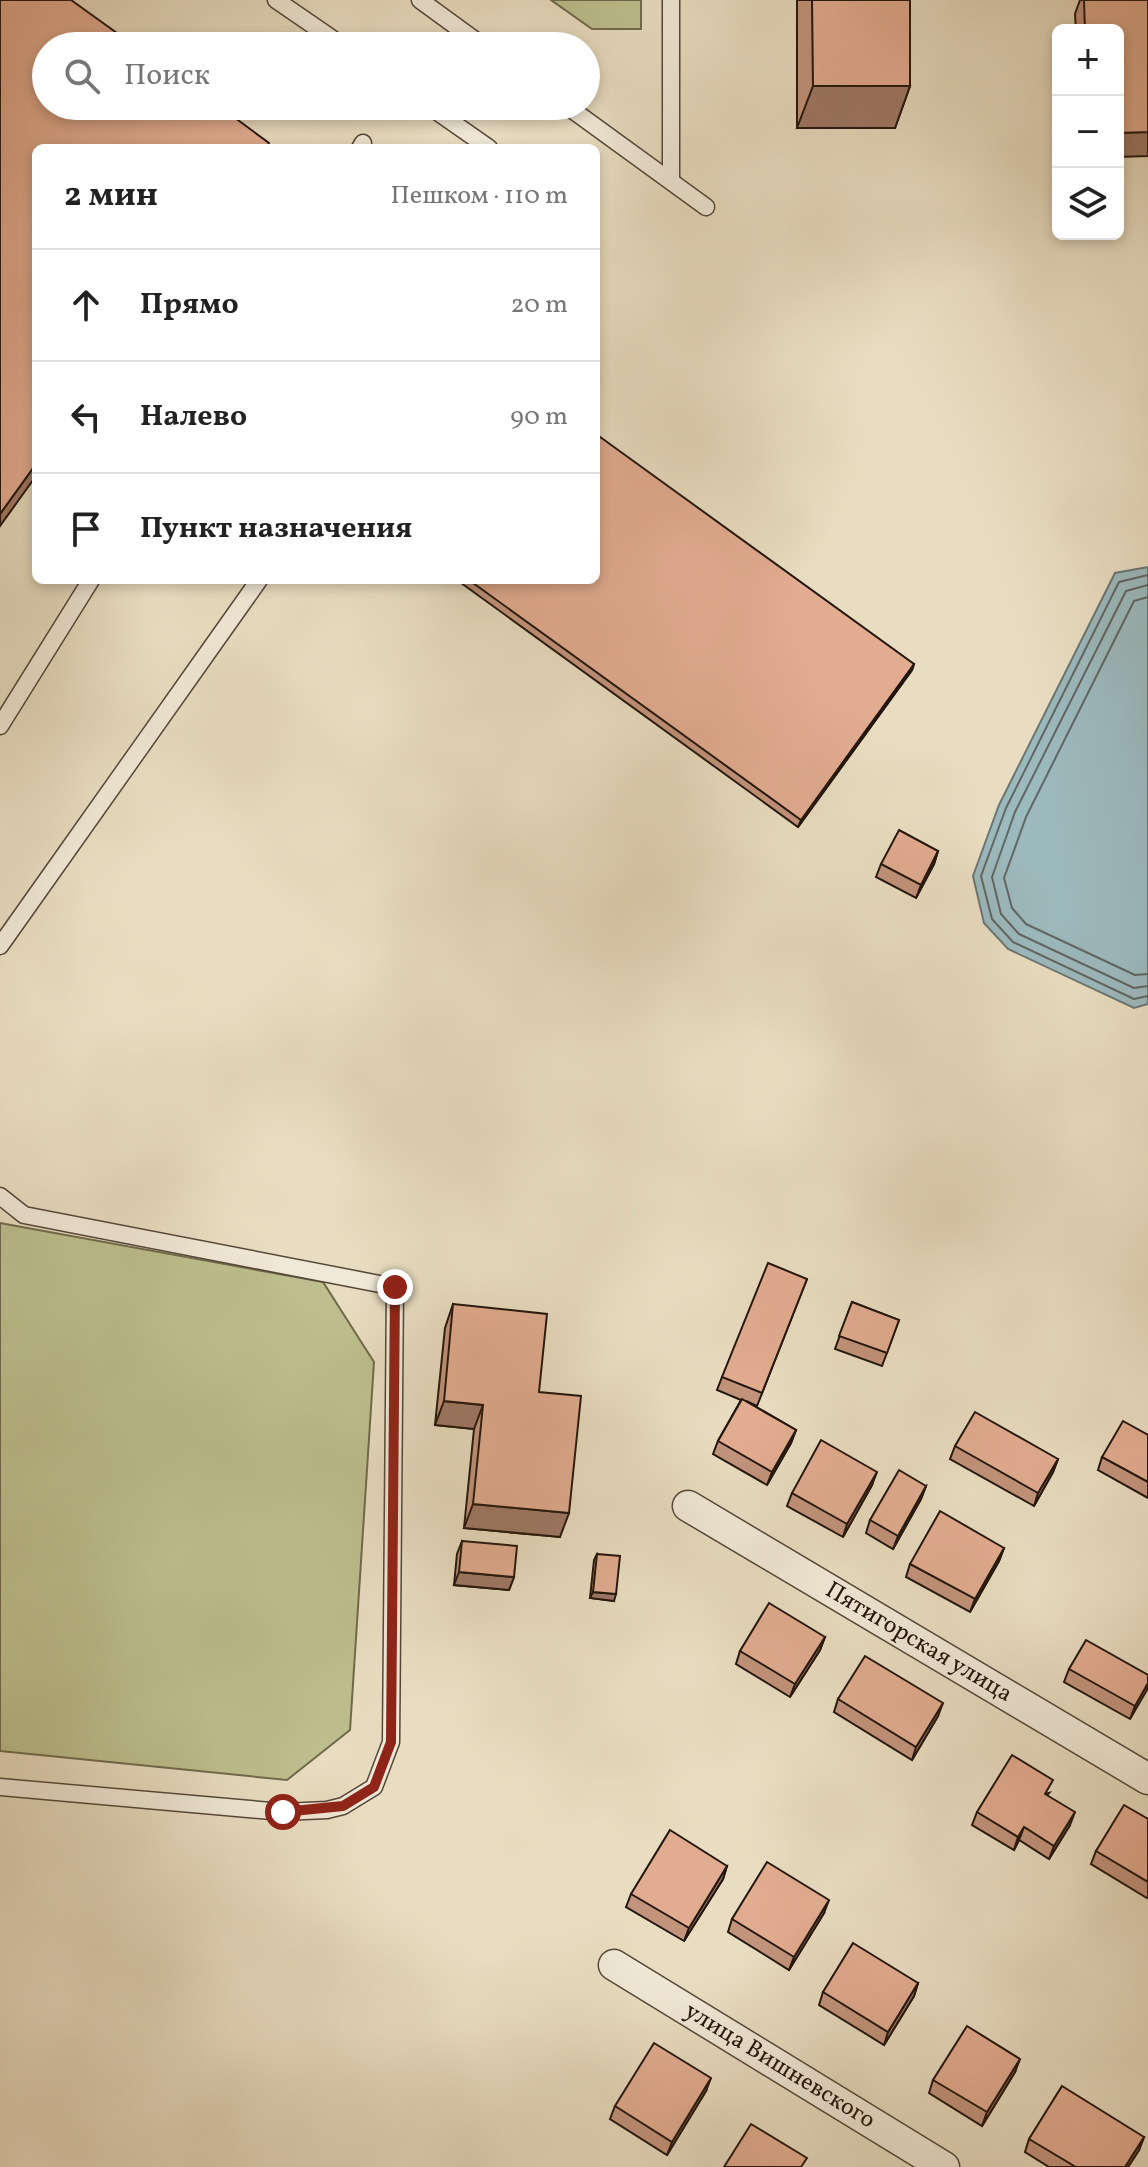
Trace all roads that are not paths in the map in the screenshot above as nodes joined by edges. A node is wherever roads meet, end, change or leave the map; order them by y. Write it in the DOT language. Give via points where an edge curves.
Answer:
graph roads {
  1 [pos="276,0"];
  2 [pos="420,0"];
  3 [pos="671,0"];
  4 [pos="323,32"];
  5 [pos="464,32"];
  6 [pos="449,120"];
  7 [pos="586,120"];
  8 [pos="483,144"];
  9 [pos="671,181"];
  10 [pos="706,207"];
  11 [pos="89,584"];
  12 [pos="256,584"];
  13 [pos="0,726"];
  14 [pos="0,946"];
  15 [pos="0,1196"];
  16 [pos="688,1506"];
  17 [pos="1148,1779"];
  18 [pos="0,1787"];
  19 [pos="614,1965"];
  20 [pos="944,2167"];
  1 -- 4 [label="lane"];
  2 -- 5 [label="lane"];
  3 -- 9 [label="lane"];
  6 -- 8 [label="lane"];
  7 -- 9 [label="lane"];
  9 -- 10 [label="lane"];
  11 -- 13 [label="lane"];
  12 -- 14 [label="lane"];
  15 -- 18 [label="lane" via="24,1215 395,1287 391,1742 374,1787 343,1806 283,1812"];
  16 -- 17 [label="street, Пятигорская улица"];
  19 -- 20 [label="street, улица Вишневского"];
}
